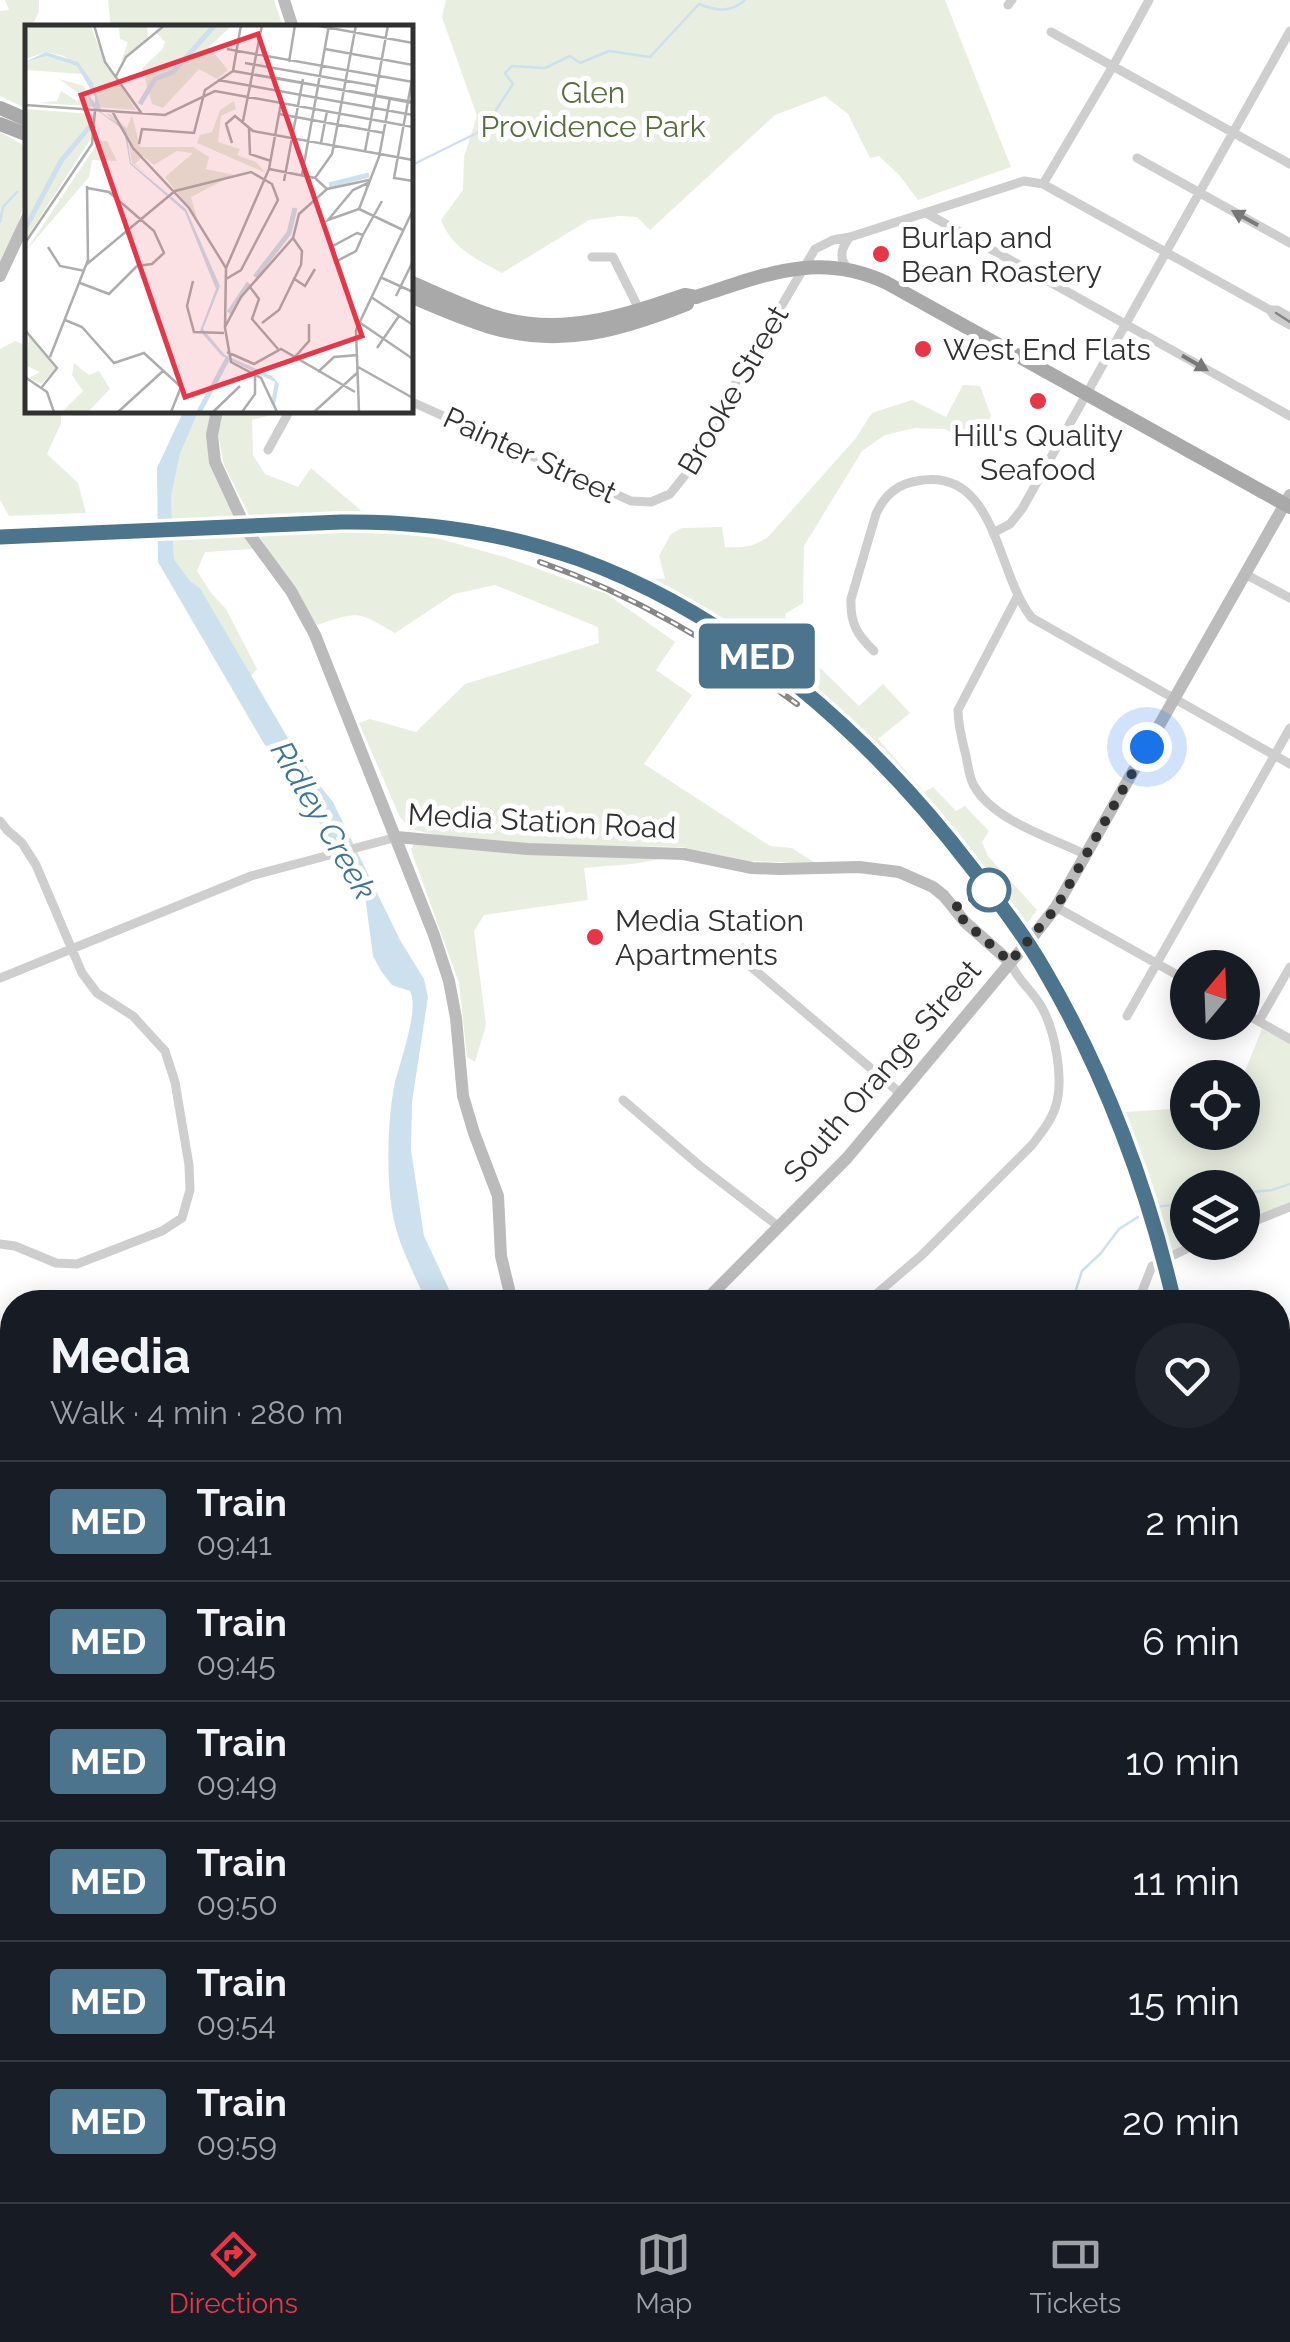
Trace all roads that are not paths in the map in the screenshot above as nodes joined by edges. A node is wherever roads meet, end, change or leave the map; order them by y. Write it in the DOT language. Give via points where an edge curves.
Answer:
graph roads {
  1 [pos="284,0"];
  2 [pos="1149,0"];
  3 [pos="291,25"];
  4 [pos="1290,31"];
  5 [pos="1051,32"];
  6 [pos="1114,66"];
  7 [pos="0,108"];
  8 [pos="25,119"];
  9 [pos="0,124"];
  10 [pos="1234,133"];
  11 [pos="25,134"];
  12 [pos="1137,158"];
  13 [pos="1290,164"];
  14 [pos="1043,184"];
  15 [pos="1201,192"];
  16 [pos="926,213"];
  17 [pos="25,222"];
  18 [pos="850,237"];
  19 [pos="1290,243"];
  20 [pos="1167,253"];
  21 [pos="592,257"];
  22 [pos="804,267"];
  23 [pos="851,270"];
  24 [pos="0,276"];
  25 [pos="412,283"];
  26 [pos="412,297"];
  27 [pos="696,297"];
  28 [pos="640,310"];
  29 [pos="1270,310"];
  30 [pos="1290,318"];
  31 [pos="1127,324"];
  32 [pos="1290,325"];
  33 [pos="1088,394"];
  34 [pos="412,401"];
  35 [pos="218,412"];
  36 [pos="289,412"];
  37 [pos="1290,416"];
  38 [pos="268,450"];
  39 [pos="651,502"];
  40 [pos="1288,502"];
  41 [pos="993,533"];
  42 [pos="1245,574"];
  43 [pos="1018,597"];
  44 [pos="1290,598"];
  45 [pos="874,651"];
  46 [pos="1174,699"];
  47 [pos="1290,728"];
  48 [pos="1274,755"];
  49 [pos="1290,764"];
  50 [pos="0,821"];
  51 [pos="397,837"];
  52 [pos="1086,855"];
  53 [pos="1056,908"];
  54 [pos="73,948"];
  55 [pos="744,948"];
  56 [pos="1013,959"];
  57 [pos="1156,963"];
  58 [pos="1290,967"];
  59 [pos="1170,971"];
  60 [pos="0,978"];
  61 [pos="1126,1016"];
  62 [pos="1260,1019"];
  63 [pos="1260,1022"];
  64 [pos="1290,1040"];
  65 [pos="900,1093"];
  66 [pos="623,1100"];
  67 [pos="1290,1208"];
  68 [pos="1260,1219"];
  69 [pos="778,1226"];
  70 [pos="0,1244"];
  71 [pos="1170,1257"];
  72 [pos="509,1290"];
  73 [pos="716,1290"];
  74 [pos="881,1290"];
  75 [pos="1143,1290"];
  1 -- 3 [label="street"];
  2 -- 6 [label="street"];
  4 -- 10 [label="street"];
  5 -- 6 [label="street"];
  6 -- 10 [label="street"];
  6 -- 14 [label="street"];
  7 -- 8 [label="main road"];
  9 -- 11 [label="main road"];
  10 -- 13 [label="street"];
  10 -- 15 [label="street"];
  12 -- 15 [label="street"];
  14 -- 16 [label="street" via="1006,185"];
  14 -- 20 [label="street"];
  19 -- 15 [label="street, one-way"];
  15 -- 20 [label="street"];
  16 -- 18 [label="street"];
  16 -- 31 [label="street"];
  17 -- 24 [label="street"];
  18 -- 22 [label="street" via="817,247"];
  18 -- 23 [label="street" via="842,254"];
  20 -- 29 [label="street"];
  20 -- 31 [label="street"];
  21 -- 28 [label="street" via="613,257"];
  22 -- 23 [label="main road"];
  22 -- 27 [label="main road"];
  22 -- 39 [label="street, Brooke Street" via="686,474 670,494"];
  23 -- 33 [label="main road" via="887,283"];
  25 -- 28 [label="main road" via="491,316 533,324 579,324"];
  26 -- 27 [label="main road" via="488,326 555,336 630,326"];
  27 -- 28 [label="main road"];
  29 -- 30 [label="street"];
  29 -- 32 [label="street"];
  31 -- 33 [label="street"];
  31 -- 37 [label="street, one-way"];
  33 -- 40 [label="main road"];
  33 -- 41 [label="street" via="1015,520"];
  34 -- 39 [label="street, Painter Street" via="631,501"];
  35 -- 51 [label="street" via="215,462 248,531 314,634"];
  36 -- 38 [label="street"];
  40 -- 42 [label="street, South Orange Street"];
  41 -- 43 [label="street"];
  41 -- 45 [label="street" via="982,507 952,483 916,480 885,498 871,526 850,612 860,638"];
  42 -- 44 [label="street"];
  42 -- 46 [label="street, South Orange Street"];
  43 -- 46 [label="street" via="1046,628"];
  43 -- 52 [label="street" via="958,710 968,768 974,785 1003,814"];
  46 -- 48 [label="street"];
  46 -- 52 [label="street, South Orange Street"];
  47 -- 48 [label="street"];
  48 -- 49 [label="street"];
  48 -- 57 [label="street"];
  50 -- 54 [label="street" via="29,854"];
  51 -- 54 [label="street, Media Station Road" via="251,876"];
  51 -- 56 [label="street, Media Station Road" via="527,850 684,854 779,870 899,872 940,892 965,922"];
  51 -- 72 [label="street" via="449,981 463,1096 498,1196"];
  52 -- 53 [label="street, South Orange Street"];
  53 -- 56 [label="street, South Orange Street, bridge"];
  53 -- 57 [label="street"];
  54 -- 60 [label="street, Media Station Road"];
  54 -- 70 [label="street" via="97,993 133,1016 165,1051 190,1190 182,1218 77,1264"];
  55 -- 65 [label="street" via="750,966"];
  56 -- 65 [label="street, South Orange Street"];
  56 -- 74 [label="street" via="1017,978 1048,1018 1057,1056 1056,1106 1032,1144"];
  57 -- 59 [label="street"];
  57 -- 61 [label="street"];
  58 -- 62 [label="street"];
  63 -- 64 [label="street"];
  65 -- 69 [label="street, South Orange Street"];
  66 -- 69 [label="street"];
  67 -- 68 [label="street"];
  69 -- 73 [label="street, South Orange Street"];
  71 -- 75 [label="street" via="1152,1266"];
}
